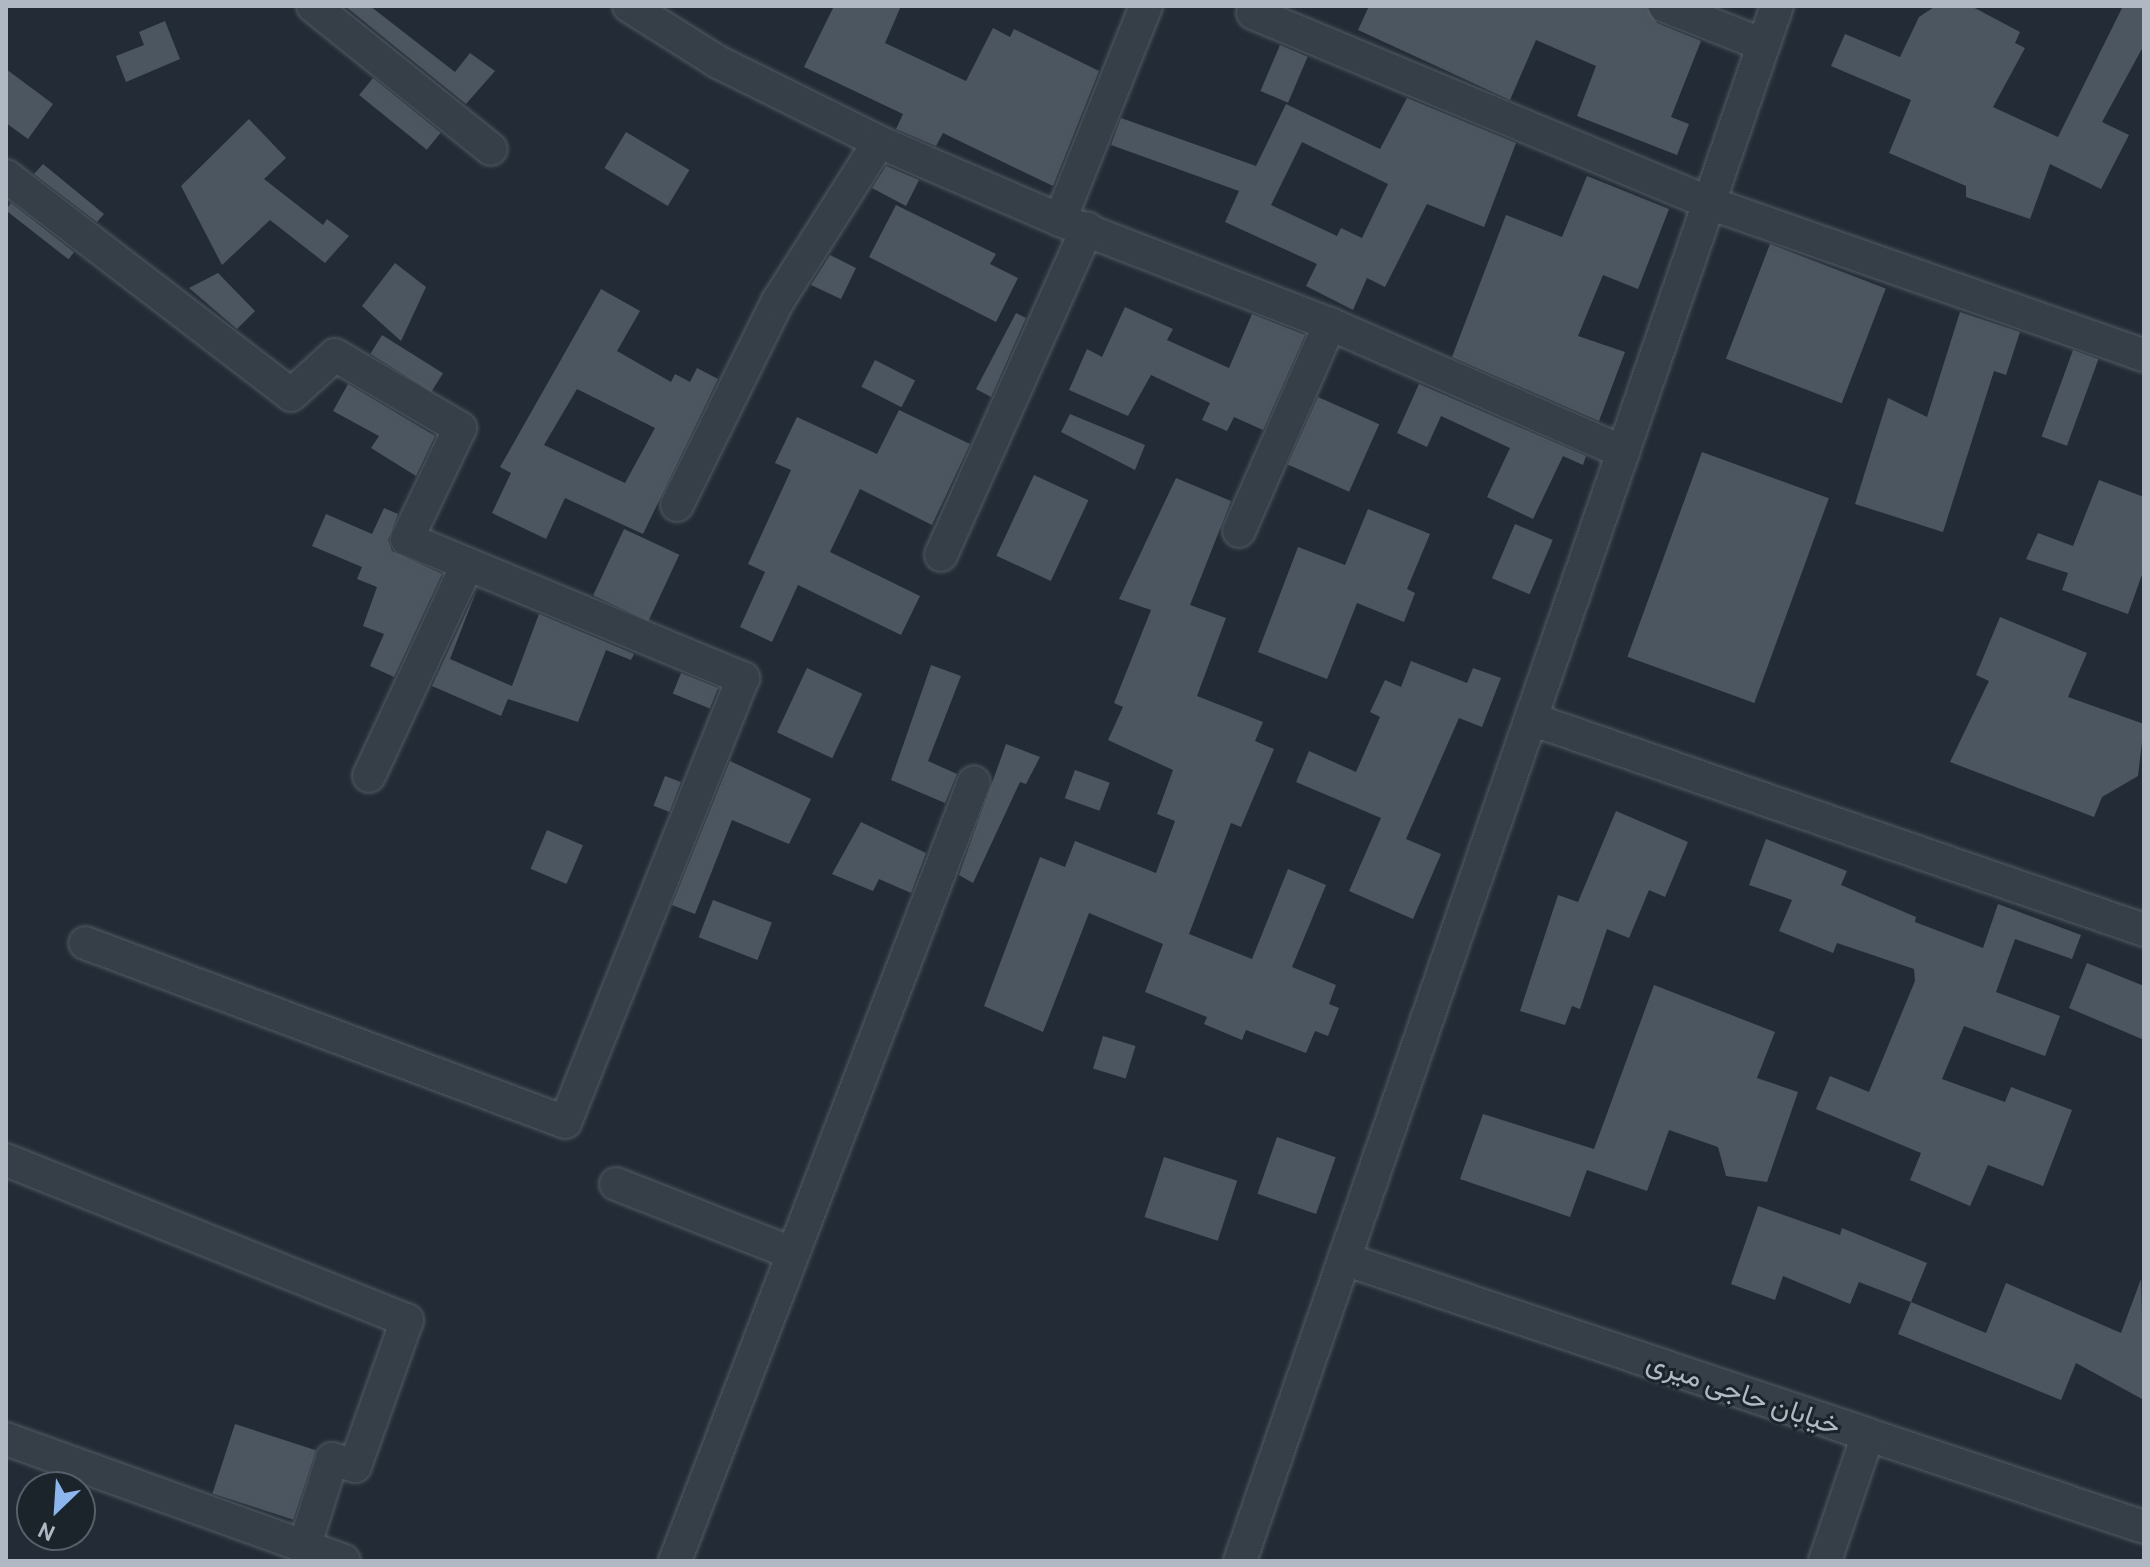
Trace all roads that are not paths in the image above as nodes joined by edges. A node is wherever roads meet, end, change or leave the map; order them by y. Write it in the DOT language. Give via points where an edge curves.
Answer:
graph roads {
  1 [pos="313,6"];
  2 [pos="629,6"];
  3 [pos="1146,6"];
  4 [pos="1665,6"];
  5 [pos="1777,6"];
  6 [pos="1253,13"];
  7 [pos="1764,45"];
  8 [pos="879,142"];
  9 [pos="491,149"];
  10 [pos="6,176"];
  11 [pos="1709,203"];
  12 [pos="1074,224"];
  13 [pos="1330,324"];
  14 [pos="2144,355"];
  15 [pos="1623,452"];
  16 [pos="677,505"];
  17 [pos="1239,531"];
  18 [pos="941,555"];
  19 [pos="467,565"];
  20 [pos="1531,719"];
  21 [pos="369,776"];
  22 [pos="974,782"];
  23 [pos="2144,930"];
  24 [pos="85,943"];
  25 [pos="6,1160"];
  26 [pos="616,1184"];
  27 [pos="792,1253"];
  28 [pos="1344,1259"];
  29 [pos="1868,1435"];
  30 [pos="6,1439"];
  31 [pos="2144,1527"];
  32 [pos="304,1548"];
  33 [pos="344,1561"];
  34 [pos="675,1561"];
  35 [pos="1240,1561"];
  36 [pos="1825,1561"];
  1 -- 9 [label="street"];
  2 -- 8 [label="street" via="718,62"];
  3 -- 12 [label="street"];
  4 -- 7 [label="street"];
  5 -- 7 [label="street"];
  6 -- 11 [label="street"];
  7 -- 11 [label="street"];
  8 -- 12 [label="street"];
  8 -- 16 [label="street" via="778,301"];
  10 -- 19 [label="street" via="291,395 335,355 460,428 407,539"];
  11 -- 14 [label="street"];
  11 -- 15 [label="street"];
  12 -- 13 [label="street"];
  12 -- 18 [label="street"];
  13 -- 15 [label="street"];
  13 -- 17 [label="street"];
  15 -- 20 [label="street"];
  19 -- 21 [label="street"];
  19 -- 24 [label="street" via="743,678 565,1122"];
  20 -- 23 [label="street"];
  20 -- 28 [label="street"];
  22 -- 27 [label="street"];
  25 -- 32 [label="street" via="407,1320 355,1466 332,1459"];
  26 -- 27 [label="street"];
  27 -- 34 [label="street"];
  28 -- 29 [label="street, خیابان حاجی میری"];
  28 -- 35 [label="street"];
  29 -- 31 [label="street, خیابان حاجی میری"];
  29 -- 36 [label="street"];
  30 -- 32 [label="street"];
  32 -- 33 [label="street"];
}
